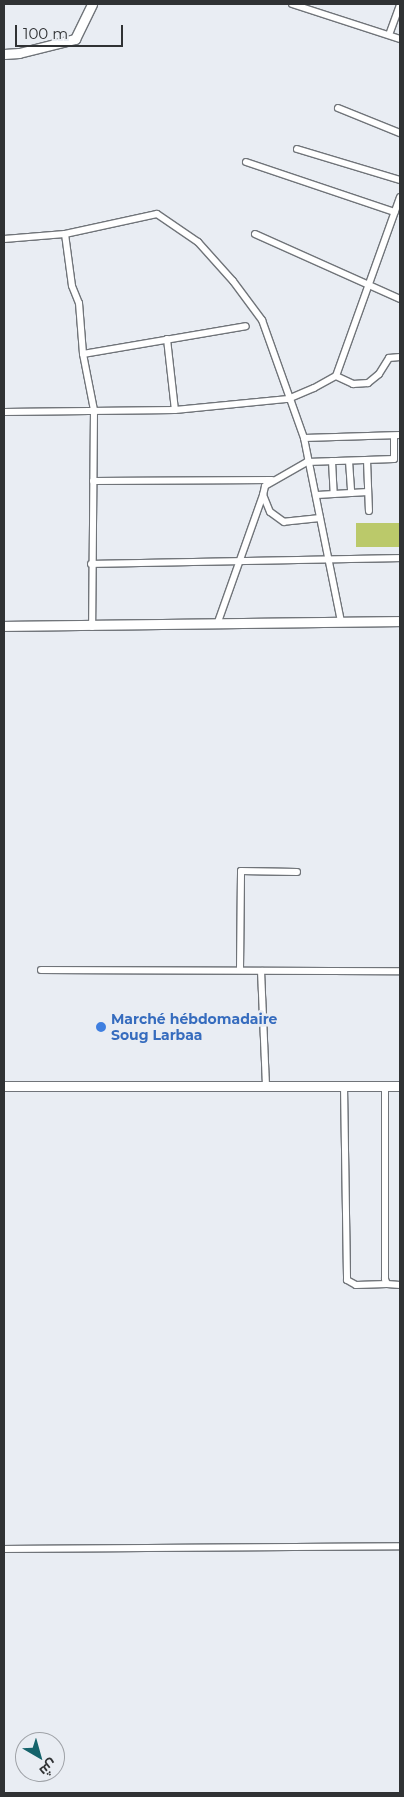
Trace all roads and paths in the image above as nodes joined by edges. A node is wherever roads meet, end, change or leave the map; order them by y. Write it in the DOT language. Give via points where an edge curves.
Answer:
graph roads {
  1 [pos="92,4"];
  2 [pos="292,4"];
  3 [pos="400,5"];
  4 [pos="389,35"];
  5 [pos="400,39"];
  6 [pos="4,54"];
  7 [pos="338,108"];
  8 [pos="400,133"];
  9 [pos="297,149"];
  10 [pos="246,162"];
  11 [pos="400,180"];
  12 [pos="400,197"];
  13 [pos="395,212"];
  14 [pos="65,234"];
  15 [pos="255,234"];
  16 [pos="4,239"];
  17 [pos="369,285"];
  18 [pos="400,299"];
  19 [pos="246,326"];
  20 [pos="167,339"];
  21 [pos="83,354"];
  22 [pos="400,357"];
  23 [pos="336,376"];
  24 [pos="288,399"];
  25 [pos="94,410"];
  26 [pos="175,410"];
  27 [pos="4,412"];
  28 [pos="397,435"];
  29 [pos="304,438"];
  30 [pos="367,460"];
  31 [pos="332,461"];
  32 [pos="349,461"];
  33 [pos="307,462"];
  34 [pos="272,480"];
  35 [pos="93,481"];
  36 [pos="368,492"];
  37 [pos="351,493"];
  38 [pos="334,494"];
  39 [pos="263,495"];
  40 [pos="317,495"];
  41 [pos="369,511"];
  42 [pos="320,518"];
  43 [pos="400,558"];
  44 [pos="327,559"];
  45 [pos="241,561"];
  46 [pos="91,564"];
  47 [pos="400,621"];
  48 [pos="218,622"];
  49 [pos="341,622"];
  50 [pos="4,626"];
  51 [pos="92,627"];
  52 [pos="297,872"];
  53 [pos="240,969"];
  54 [pos="41,970"];
  55 [pos="261,970"];
  56 [pos="400,971"];
  57 [pos="4,1086"];
  58 [pos="266,1086"];
  59 [pos="344,1086"];
  60 [pos="385,1086"];
  61 [pos="400,1086"];
  62 [pos="387,1284"];
  63 [pos="400,1285"];
  64 [pos="400,1546"];
  65 [pos="4,1549"];
  1 -- 6 [label="street" via="75,38"];
  2 -- 4 [label="street"];
  3 -- 4 [label="street"];
  4 -- 5 [label="street"];
  7 -- 8 [label="street"];
  9 -- 11 [label="street"];
  10 -- 13 [label="street"];
  12 -- 13 [label="street"];
  13 -- 17 [label="street"];
  14 -- 16 [label="street"];
  14 -- 21 [label="street" via="72,286 79,303"];
  14 -- 24 [label="street" via="157,214 198,242 262,320"];
  15 -- 17 [label="street"];
  17 -- 18 [label="street"];
  17 -- 23 [label="street"];
  19 -- 20 [label="street"];
  20 -- 21 [label="street"];
  20 -- 26 [label="street"];
  21 -- 25 [label="street"];
  22 -- 23 [label="street" via="389,358 379,374 368,383 353,384"];
  23 -- 24 [label="street"];
  24 -- 26 [label="street"];
  24 -- 29 [label="street"];
  25 -- 26 [label="street"];
  25 -- 27 [label="street"];
  25 -- 35 [label="street"];
  28 -- 29 [label="street"];
  28 -- 30 [label="street" via="394,459"];
  29 -- 33 [label="street"];
  30 -- 32 [label="street"];
  30 -- 36 [label="street"];
  31 -- 32 [label="street"];
  31 -- 33 [label="street"];
  31 -- 38 [label="street"];
  32 -- 37 [label="street"];
  33 -- 34 [label="street"];
  33 -- 40 [label="street"];
  34 -- 35 [label="street"];
  34 -- 39 [label="street" via="265,486"];
  35 -- 46 [label="street"];
  36 -- 37 [label="street"];
  36 -- 41 [label="street"];
  37 -- 38 [label="street"];
  38 -- 40 [label="street"];
  39 -- 42 [label="street" via="270,512 284,522"];
  39 -- 45 [label="street"];
  40 -- 42 [label="street"];
  42 -- 44 [label="street"];
  43 -- 44 [label="street"];
  44 -- 45 [label="street"];
  44 -- 49 [label="street"];
  45 -- 46 [label="street"];
  45 -- 48 [label="street"];
  46 -- 51 [label="street"];
  47 -- 49 [label="street"];
  48 -- 49 [label="street"];
  48 -- 51 [label="street"];
  50 -- 51 [label="street"];
  52 -- 53 [label="street" via="241,872"];
  53 -- 54 [label="street"];
  53 -- 55 [label="street"];
  55 -- 56 [label="street"];
  55 -- 58 [label="street"];
  57 -- 58 [label="street"];
  58 -- 59 [label="street"];
  59 -- 60 [label="street"];
  59 -- 62 [label="street" via="347,1280 356,1285"];
  60 -- 61 [label="street"];
  60 -- 62 [label="street"];
  62 -- 63 [label="street"];
  64 -- 65 [label="street"];
}
